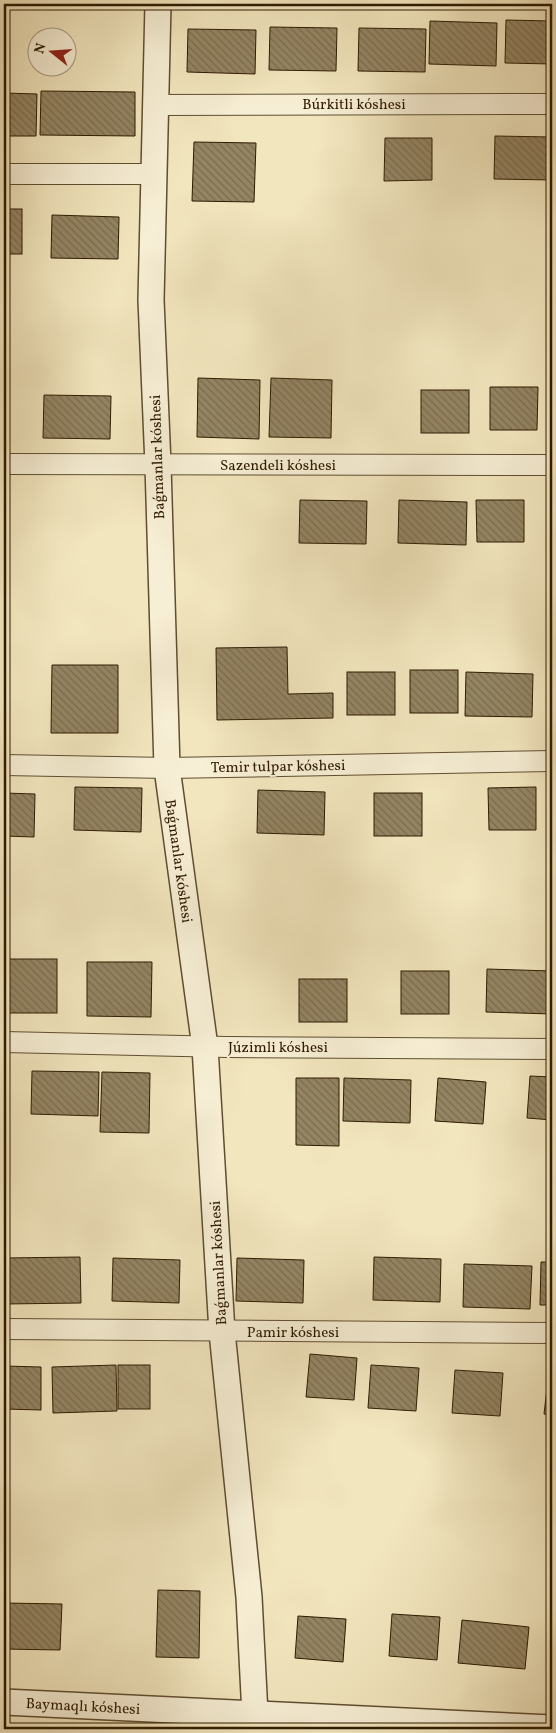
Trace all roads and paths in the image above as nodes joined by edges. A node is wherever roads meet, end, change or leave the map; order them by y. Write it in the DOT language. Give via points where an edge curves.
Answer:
graph roads {
  1 [pos="158,4"];
  2 [pos="552,104"];
  3 [pos="156,105"];
  4 [pos="4,174"];
  5 [pos="155,174"];
  6 [pos="4,464"];
  7 [pos="158,465"];
  8 [pos="552,465"];
  9 [pos="552,761"];
  10 [pos="4,765"];
  11 [pos="166,768"];
  12 [pos="4,1042"];
  13 [pos="205,1047"];
  14 [pos="552,1049"];
  15 [pos="4,1329"];
  16 [pos="222,1332"];
  17 [pos="552,1333"];
  18 [pos="4,1702"];
  19 [pos="245,1719"];
  20 [pos="552,1728"];
  1 -- 3 [label="street, Baǵmanlar kóshesi"];
  2 -- 3 [label="street, Búrkitli kóshesi"];
  3 -- 5 [label="street, Baǵmanlar kóshesi"];
  4 -- 5 [label="street"];
  5 -- 7 [label="street, Baǵmanlar kóshesi" via="151,300"];
  6 -- 7 [label="street, Sazendeli kóshesi"];
  7 -- 8 [label="street, Sazendeli kóshesi"];
  7 -- 11 [label="street, Baǵmanlar kóshesi"];
  9 -- 11 [label="street, Temir tulpar kóshesi"];
  10 -- 11 [label="street, Temir tulpar kóshesi"];
  11 -- 13 [label="street, Baǵmanlar kóshesi"];
  12 -- 13 [label="street, Júzimli kóshesi"];
  13 -- 14 [label="street, Júzimli kóshesi"];
  13 -- 16 [label="street, Baǵmanlar kóshesi"];
  15 -- 16 [label="street, Pamir kóshesi"];
  16 -- 17 [label="street, Pamir kóshesi"];
  16 -- 19 [label="street, Baǵmanlar kóshesi" via="249,1597"];
  18 -- 19 [label="street, Baymaqlı kóshesi"];
  19 -- 20 [label="street, Baymaqlı kóshesi"];
}
